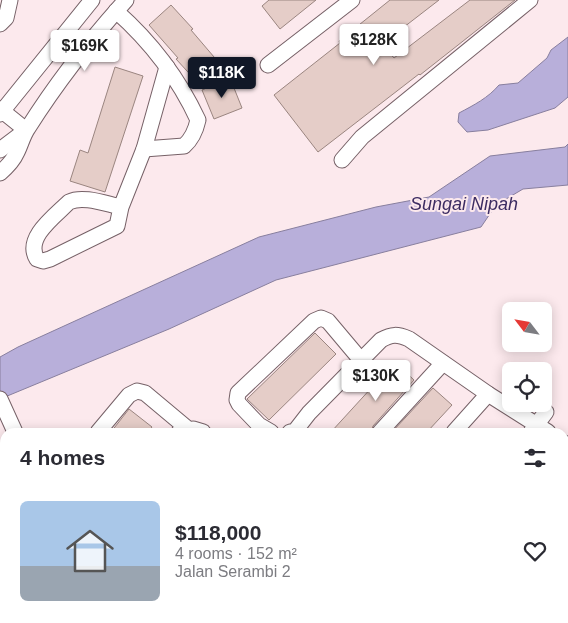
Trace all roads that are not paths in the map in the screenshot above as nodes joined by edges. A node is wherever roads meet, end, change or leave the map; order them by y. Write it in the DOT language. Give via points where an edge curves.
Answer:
graph roads {
  1 [pos="10,0"];
  2 [pos="92,0"];
  3 [pos="352,0"];
  4 [pos="530,0"];
  5 [pos="121,6"];
  6 [pos="0,24"];
  7 [pos="268,65"];
  8 [pos="167,67"];
  9 [pos="1,111"];
  10 [pos="26,130"];
  11 [pos="144,148"];
  12 [pos="0,150"];
  13 [pos="342,160"];
  14 [pos="0,173"];
  15 [pos="121,207"];
  16 [pos="360,360"];
  17 [pos="443,363"];
  18 [pos="488,394"];
  19 [pos="0,399"];
  20 [pos="546,412"];
  21 [pos="13,428"];
  22 [pos="101,428"];
  23 [pos="181,428"];
  24 [pos="264,428"];
  25 [pos="296,428"];
  26 [pos="384,428"];
  27 [pos="458,428"];
  28 [pos="535,428"];
  29 [pos="539,428"];
  1 -- 6 [label="street" via="6,18"];
  2 -- 9 [label="street"];
  3 -- 7 [label="street"];
  4 -- 13 [label="street" via="362,136"];
  5 -- 8 [label="street"];
  5 -- 10 [label="street" via="80,54"];
  8 -- 11 [label="street"];
  8 -- 11 [label="street" via="198,120 197,126 184,146"];
  9 -- 10 [label="street"];
  10 -- 12 [label="street"];
  10 -- 14 [label="street" via="17,154"];
  11 -- 15 [label="street"];
  15 -- 15 [label="street" via="116,226 50,259 37,259 33,242 69,202 90,201"];
  16 -- 17 [label="street" via="381,340 398,334"];
  16 -- 24 [label="street" via="328,321 314,320 238,393 239,404"];
  16 -- 25 [label="street"];
  17 -- 18 [label="street"];
  17 -- 26 [label="street"];
  18 -- 27 [label="street"];
  18 -- 28 [label="street"];
  19 -- 21 [label="street"];
  20 -- 29 [label="street"];
  22 -- 23 [label="street" via="129,395 137,391 146,393"];
}
